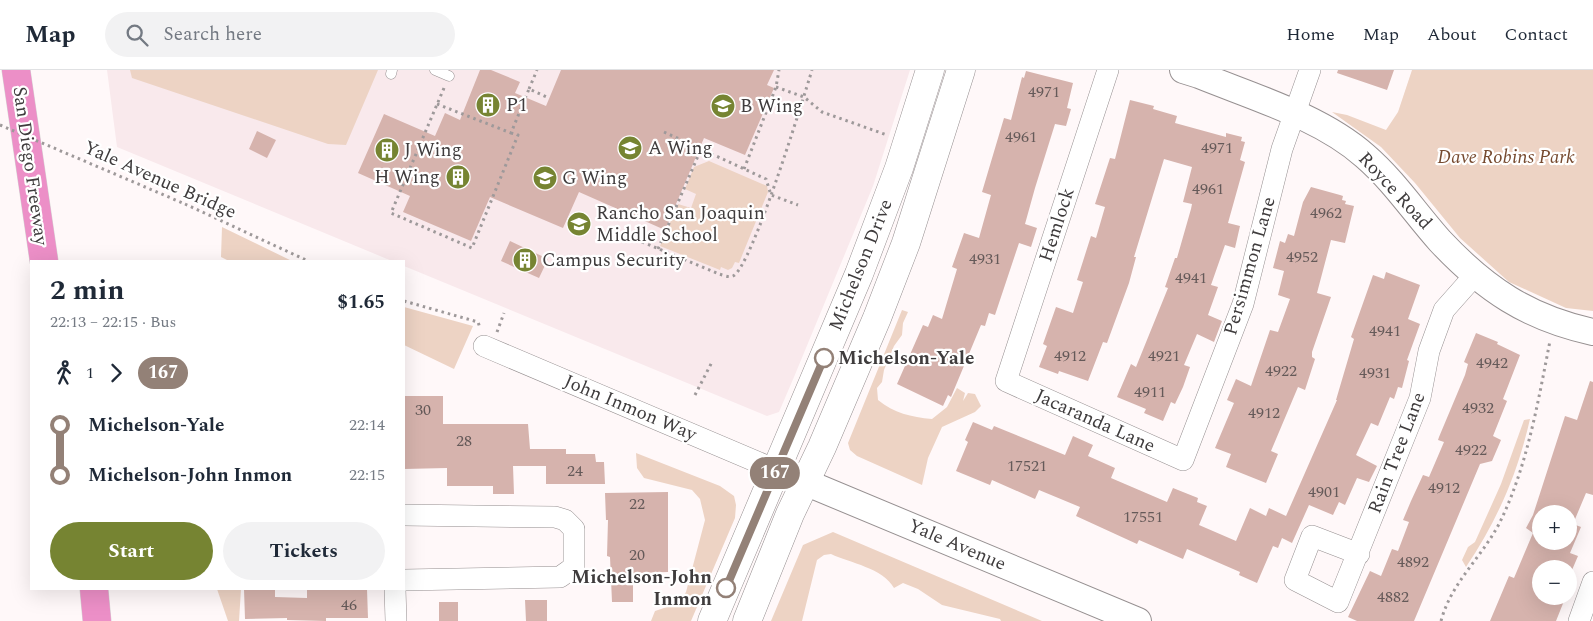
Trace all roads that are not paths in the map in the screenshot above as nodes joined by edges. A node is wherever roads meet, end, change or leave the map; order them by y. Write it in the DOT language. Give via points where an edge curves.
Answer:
graph roads {
  1 [pos="16,70"];
  2 [pos="435,70"];
  3 [pos="930,70"];
  4 [pos="961,70"];
  5 [pos="1108,70"];
  6 [pos="1183,70"];
  7 [pos="1310,70"];
  8 [pos="449,76"];
  9 [pos="1295,115"];
  10 [pos="44,260"];
  11 [pos="1474,275"];
  12 [pos="1593,332"];
  13 [pos="484,346"];
  14 [pos="1006,381"];
  15 [pos="1183,460"];
  16 [pos="776,470"];
  17 [pos="805,483"];
  18 [pos="405,515"];
  19 [pos="1358,554"];
  20 [pos="405,580"];
  21 [pos="1593,582"];
  22 [pos="94,590"];
  23 [pos="395,590"];
  24 [pos="97,621"];
  25 [pos="396,621"];
  26 [pos="712,621"];
  27 [pos="748,621"];
  28 [pos="1138,621"];
  29 [pos="1579,621"];
  1 -- 10 [label="highway, San Diego Freeway"];
  2 -- 8 [label="lane"];
  3 -- 16 [label="main road, Michelson Drive" via="899,168 862,265"];
  4 -- 17 [label="main road, Michelson Drive" via="906,243"];
  5 -- 14 [label="street, Hemlock"];
  6 -- 9 [label="street, Royce Road"];
  7 -- 9 [label="street, Persimmon Lane"];
  9 -- 11 [label="street, Royce Road" via="1333,132 1365,155"];
  9 -- 15 [label="street, Persimmon Lane" via="1282,149 1243,304"];
  11 -- 12 [label="street, Royce Road" via="1496,292 1534,313"];
  11 -- 19 [label="street, Rain Tree Lane" via="1444,310 1429,351 1420,398"];
  13 -- 16 [label="street, John Inmon Way"];
  14 -- 15 [label="street, Jacaranda Lane"];
  16 -- 17 [label="street, Yale Avenue"];
  16 -- 26 [label="main road, Michelson Drive"];
  17 -- 27 [label="main road, Michelson Drive"];
  17 -- 28 [label="street, Yale Avenue"];
  18 -- 20 [label="street" via="555,517 565,520 574,529 574,567 560,577"];
  21 -- 29 [label="street"];
  22 -- 24 [label="highway"];
  23 -- 25 [label="street"];
}
